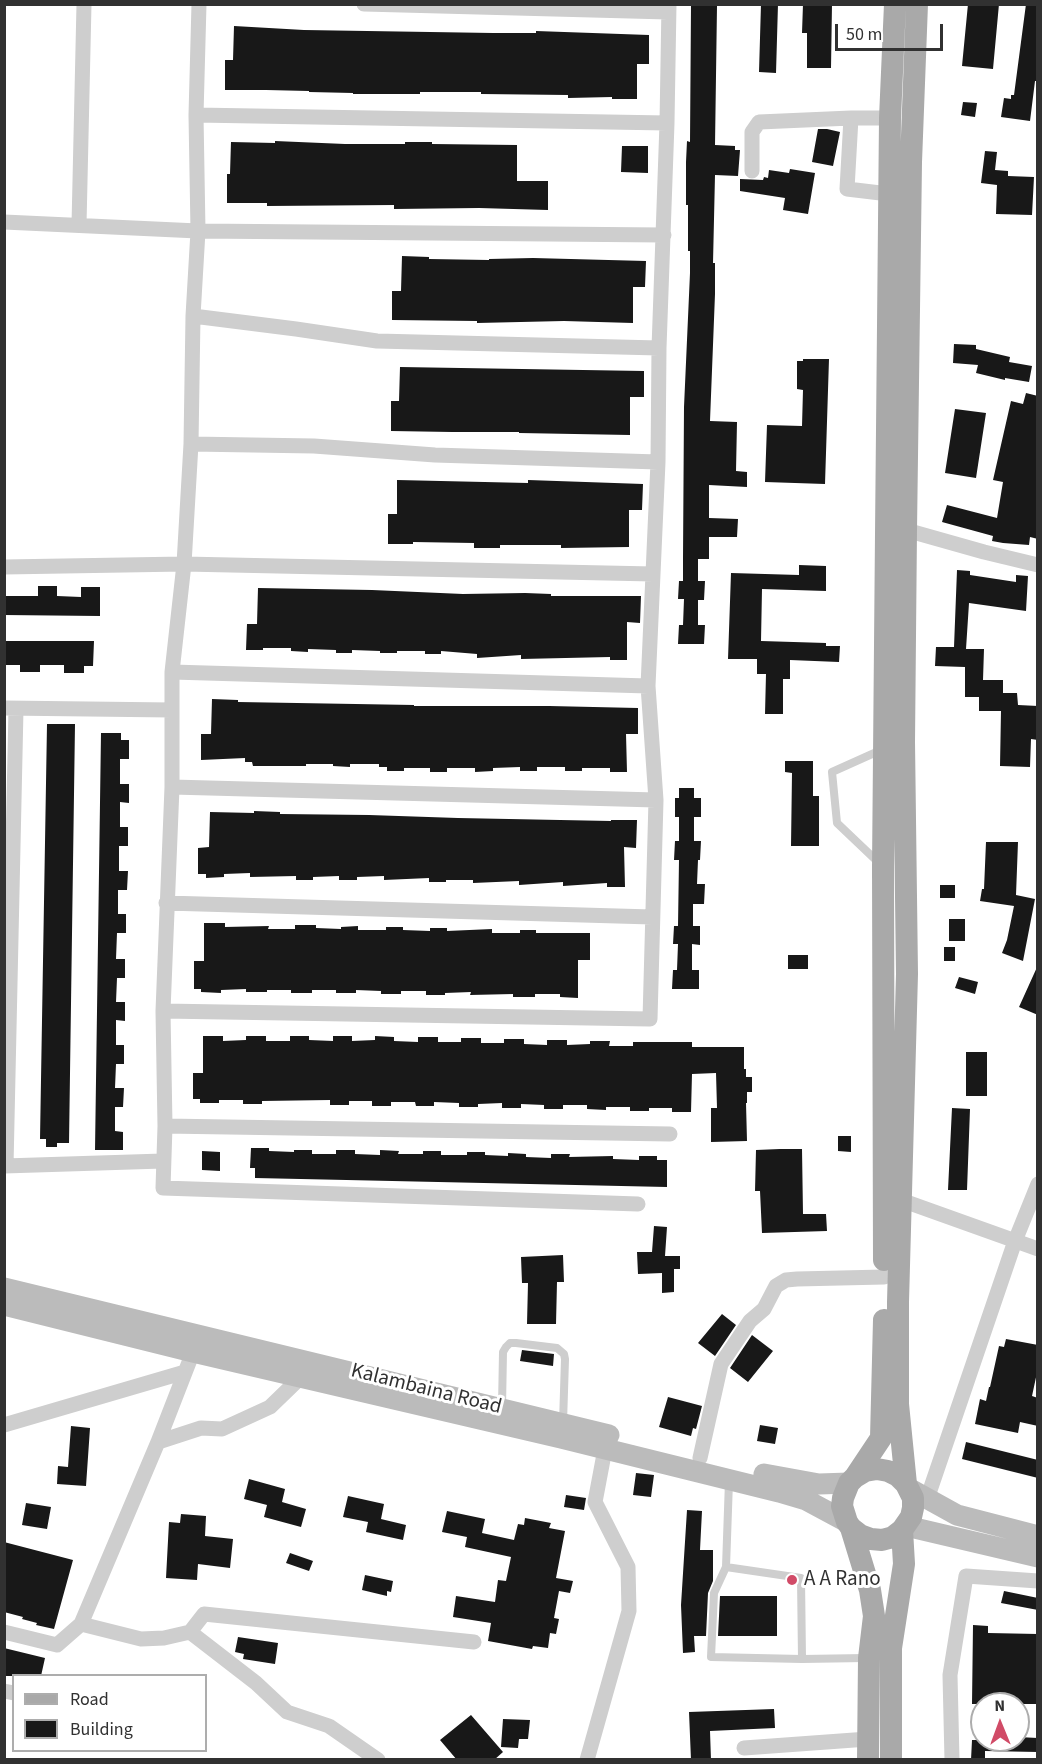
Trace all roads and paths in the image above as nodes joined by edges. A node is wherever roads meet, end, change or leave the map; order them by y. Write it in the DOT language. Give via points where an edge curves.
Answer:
graph roads {
  1 [pos="84,4"];
  2 [pos="200,4"];
  3 [pos="364,4"];
  4 [pos="895,4"];
  5 [pos="917,4"];
  6 [pos="669,8"];
  7 [pos="196,115"];
  8 [pos="851,118"];
  9 [pos="890,118"];
  10 [pos="668,123"];
  11 [pos="752,171"];
  12 [pos="889,194"];
  13 [pos="4,222"];
  14 [pos="79,225"];
  15 [pos="198,231"];
  16 [pos="664,235"];
  17 [pos="193,316"];
  18 [pos="659,348"];
  19 [pos="190,444"];
  20 [pos="658,462"];
  21 [pos="906,530"];
  22 [pos="184,564"];
  23 [pos="1038,565"];
  24 [pos="4,567"];
  25 [pos="653,574"];
  26 [pos="172,672"];
  27 [pos="648,686"];
  28 [pos="10,709"];
  29 [pos="172,710"];
  30 [pos="885,748"];
  31 [pos="172,787"];
  32 [pos="656,800"];
  33 [pos="883,867"];
  34 [pos="166,903"];
  35 [pos="652,917"];
  36 [pos="164,1011"];
  37 [pos="165,1126"];
  38 [pos="670,1134"];
  39 [pos="163,1161"];
  40 [pos="5,1166"];
  41 [pos="1038,1184"];
  42 [pos="901,1200"];
  43 [pos="638,1204"];
  44 [pos="1015,1241"];
  45 [pos="1038,1249"];
  46 [pos="884,1278"];
  47 [pos="4,1288"];
  48 [pos="4,1305"];
  49 [pos="193,1352"];
  50 [pos="185,1372"];
  51 [pos="301,1377"];
  52 [pos="502,1408"];
  53 [pos="563,1422"];
  54 [pos="4,1425"];
  55 [pos="158,1442"];
  56 [pos="605,1449"];
  57 [pos="700,1458"];
  58 [pos="729,1480"];
  59 [pos="852,1480"];
  60 [pos="914,1491"];
  61 [pos="849,1525"];
  62 [pos="904,1528"];
  63 [pos="1038,1536"];
  64 [pos="1038,1557"];
  65 [pos="726,1567"];
  66 [pos="1038,1581"];
  67 [pos="81,1624"];
  68 [pos="4,1632"];
  69 [pos="190,1632"];
  70 [pos="474,1642"];
  71 [pos="869,1658"];
  72 [pos="801,1659"];
  73 [pos="744,1748"];
  74 [pos="868,1749"];
  75 [pos="378,1760"];
  76 [pos="587,1760"];
  77 [pos="891,1760"];
  78 [pos="952,1760"];
  1 -- 14 [label="street"];
  2 -- 7 [label="street"];
  3 -- 6 [label="street"];
  4 -- 9 [label="main road"];
  5 -- 21 [label="main road"];
  6 -- 10 [label="street"];
  7 -- 10 [label="street"];
  7 -- 15 [label="street"];
  8 -- 9 [label="street"];
  8 -- 11 [label="street" via="759,122 752,132"];
  8 -- 12 [label="street" via="847,189"];
  9 -- 12 [label="main road"];
  10 -- 16 [label="street"];
  12 -- 30 [label="main road"];
  13 -- 14 [label="street"];
  14 -- 15 [label="street"];
  15 -- 16 [label="street"];
  15 -- 17 [label="street"];
  16 -- 18 [label="street"];
  17 -- 18 [label="street" via="377,341"];
  17 -- 19 [label="street"];
  18 -- 20 [label="street"];
  19 -- 20 [label="street"];
  19 -- 22 [label="street"];
  20 -- 25 [label="street"];
  21 -- 23 [label="street"];
  21 -- 42 [label="main road" via="907,974"];
  22 -- 24 [label="street"];
  22 -- 25 [label="street"];
  22 -- 26 [label="street"];
  25 -- 27 [label="street"];
  26 -- 27 [label="street"];
  26 -- 29 [label="street"];
  27 -- 32 [label="street"];
  28 -- 29 [label="street"];
  28 -- 40 [label="street"];
  29 -- 31 [label="street"];
  30 -- 33 [label="main road"];
  30 -- 33 [label="lane" via="832,772 837,823"];
  31 -- 32 [label="street"];
  31 -- 34 [label="street"];
  32 -- 35 [label="street"];
  33 -- 46 [label="main road"];
  34 -- 35 [label="street"];
  34 -- 36 [label="street"];
  35 -- 36 [label="street" via="650,1019"];
  36 -- 37 [label="street"];
  37 -- 38 [label="street"];
  37 -- 39 [label="street"];
  39 -- 40 [label="street"];
  39 -- 43 [label="street" via="163,1188"];
  41 -- 44 [label="street"];
  42 -- 44 [label="street"];
  42 -- 60 [label="main road" via="898,1404"];
  44 -- 45 [label="street"];
  44 -- 60 [label="street"];
  46 -- 57 [label="street" via="797,1279 776,1286 764,1309 750,1321 721,1364"];
  46 -- 59 [label="main road" via="881,1438"];
  47 -- 52 [label="main road, Kalambaina Road"];
  48 -- 49 [label="main road, Kalambaina Road"];
  49 -- 50 [label="street"];
  49 -- 51 [label="main road, Kalambaina Road"];
  50 -- 54 [label="street"];
  50 -- 55 [label="street"];
  51 -- 55 [label="street" via="270,1407 222,1429 201,1428"];
  51 -- 56 [label="main road, Kalambaina Road"];
  52 -- 53 [label="main road, Kalambaina Road"];
  52 -- 53 [label="lane" via="506,1347 516,1343 557,1348 566,1359"];
  53 -- 57 [label="main road, Kalambaina Road"];
  55 -- 67 [label="street"];
  56 -- 58 [label="main road, Kalambaina Road"];
  56 -- 76 [label="street" via="595,1502 628,1567 629,1611"];
  57 -- 59 [label="main road, Kalambaina Road" via="783,1479 819,1484"];
  58 -- 61 [label="main road, Kalambaina Road" via="806,1500"];
  58 -- 65 [label="lane"];
  59 -- 60 [label="main road" via="865,1471 877,1469 898,1476"];
  59 -- 61 [label="main road" via="843,1498"];
  60 -- 62 [label="main road" via="911,1517"];
  60 -- 63 [label="main road" via="957,1515"];
  61 -- 62 [label="main road" via="860,1535 882,1540"];
  61 -- 71 [label="main road" via="870,1590 874,1616"];
  62 -- 64 [label="main road"];
  62 -- 77 [label="main road" via="904,1564 891,1648"];
  65 -- 72 [label="lane" via="801,1578"];
  65 -- 72 [label="lane" via="714,1593 711,1657"];
  66 -- 78 [label="street" via="966,1576 950,1675"];
  67 -- 68 [label="street" via="57,1646"];
  67 -- 69 [label="street" via="141,1639"];
  69 -- 70 [label="street" via="204,1614"];
  69 -- 75 [label="street" via="287,1712 329,1726"];
  71 -- 72 [label="lane"];
  71 -- 74 [label="main road"];
  73 -- 74 [label="street"];
}
